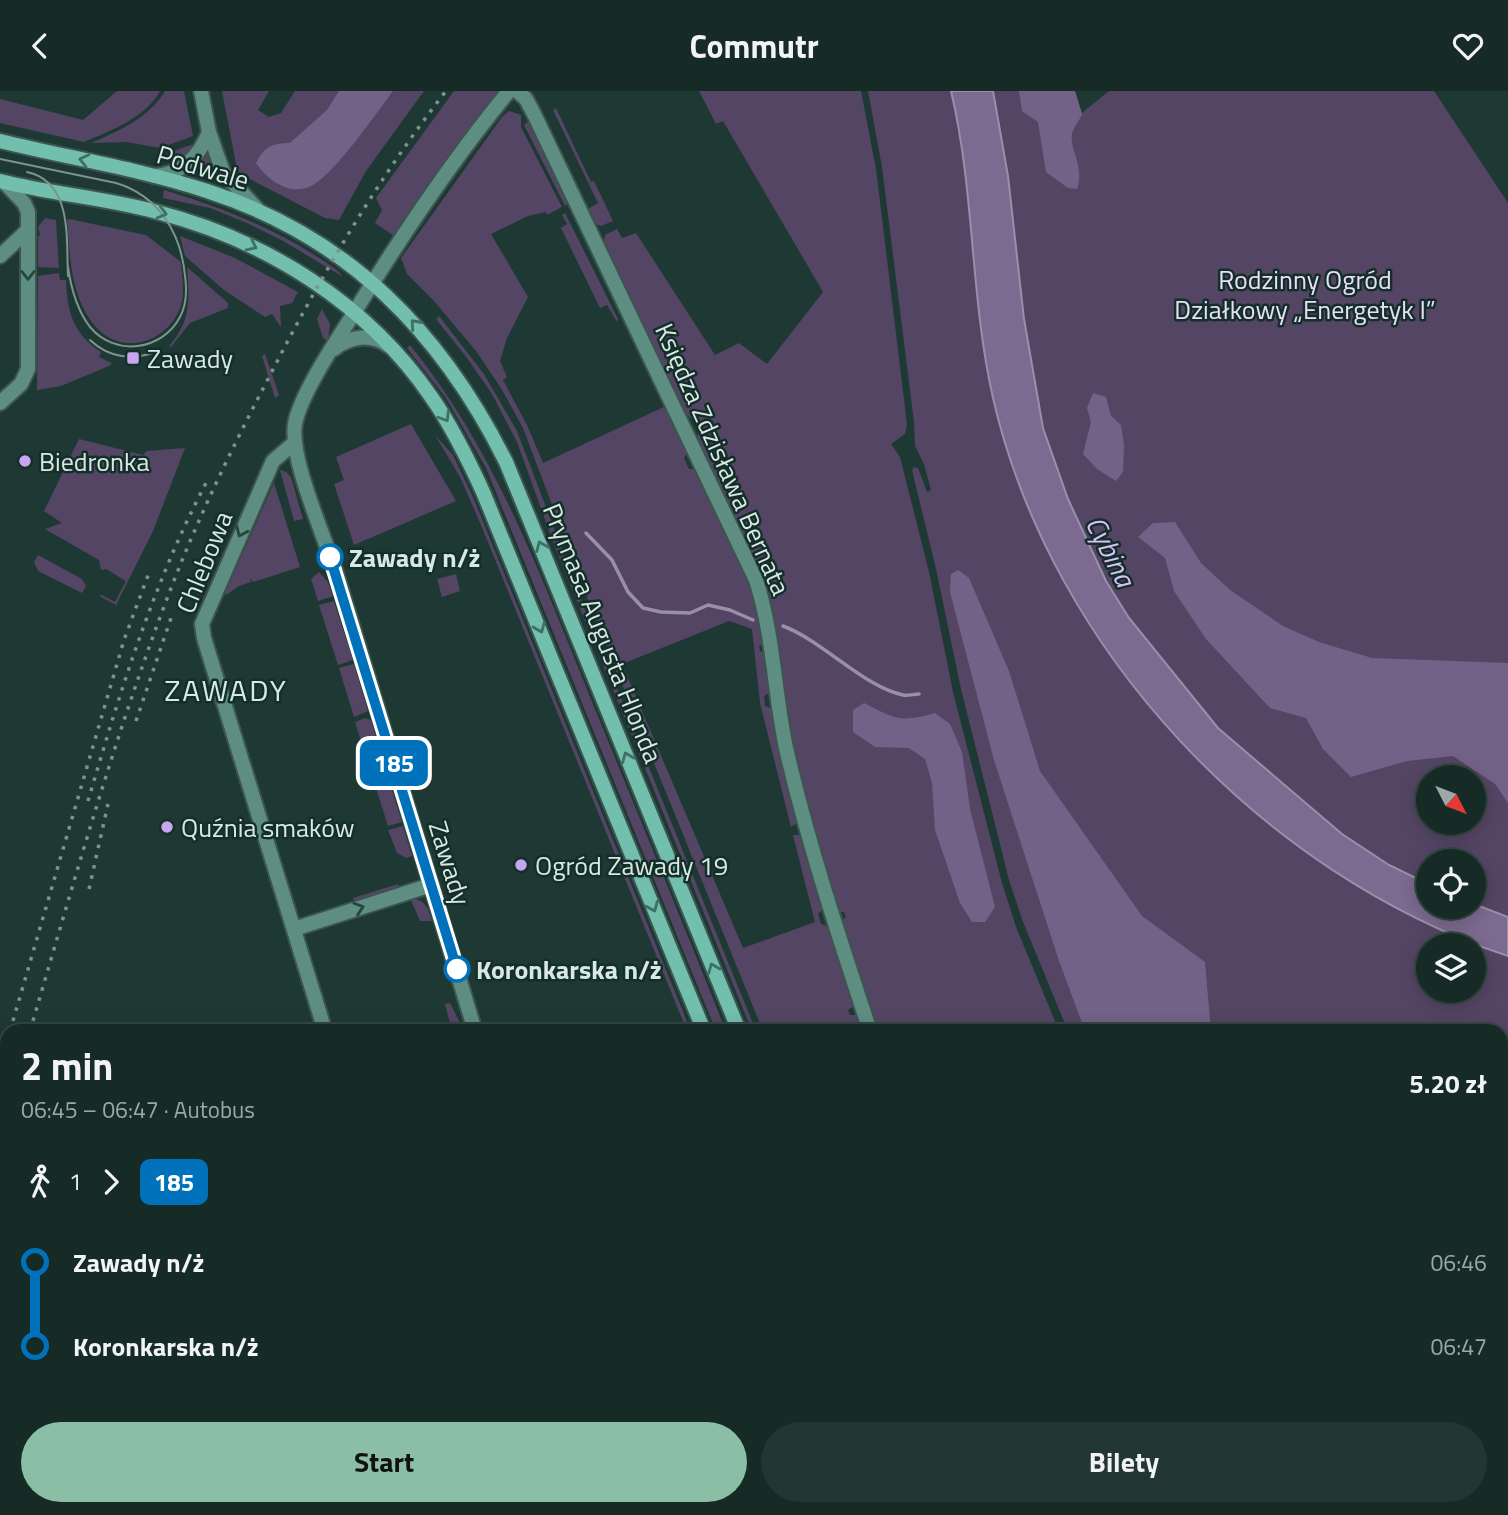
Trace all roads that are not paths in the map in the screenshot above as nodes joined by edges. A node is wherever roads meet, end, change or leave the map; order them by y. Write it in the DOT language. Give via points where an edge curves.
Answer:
graph roads {
  1 [pos="201,91"];
  2 [pos="509,91"];
  3 [pos="517,91"];
  4 [pos="209,132"];
  5 [pos="0,142"];
  6 [pos="151,176"];
  7 [pos="2,182"];
  8 [pos="259,211"];
  9 [pos="28,230"];
  10 [pos="0,256"];
  11 [pos="373,283"];
  12 [pos="354,312"];
  13 [pos="392,348"];
  14 [pos="330,352"];
  15 [pos="0,404"];
  16 [pos="294,443"];
  17 [pos="431,885"];
  18 [pos="294,929"];
  19 [pos="324,1024"];
  20 [pos="473,1024"];
  21 [pos="701,1024"];
  22 [pos="736,1024"];
  23 [pos="868,1024"];
  1 -- 4 [label="street"];
  2 -- 11 [label="street, Zawady" via="420,208"];
  3 -- 23 [label="street, Księdza Zdzisława Bernata" via="534,114 756,580 768,623 792,772 829,909"];
  4 -- 6 [label="street" via="187,164"];
  4 -- 8 [label="street" via="223,172"];
  6 -- 5 [label="main road, Podwale, one-way"];
  6 -- 8 [label="main road, Podwale"];
  7 -- 9 [label="street" via="27,207"];
  7 -- 12 [label="main road, one-way" via="144,208 212,229 281,261"];
  8 -- 11 [label="main road, Podwale" via="319,243"];
  9 -- 10 [label="street"];
  9 -- 15 [label="street, one-way" via="27,369 21,384"];
  11 -- 12 [label="street, Zawady"];
  22 -- 11 [label="main road, Prymasa Augusta Hlonda, one-way" via="484,418 452,368"];
  12 -- 13 [label="main road"];
  12 -- 14 [label="street, Zawady"];
  13 -- 14 [label="street" via="378,339 361,337"];
  13 -- 21 [label="main road, one-way" via="439,409 473,471"];
  14 -- 16 [label="street, Zawady" via="298,411"];
  16 -- 17 [label="street, Zawady"];
  16 -- 18 [label="street, Chlebowa, one-way" via="273,461 203,618 204,638"];
  18 -- 17 [label="street, one-way"];
  17 -- 20 [label="street, Zawady"];
  18 -- 19 [label="street, Chlebowa"];
}
